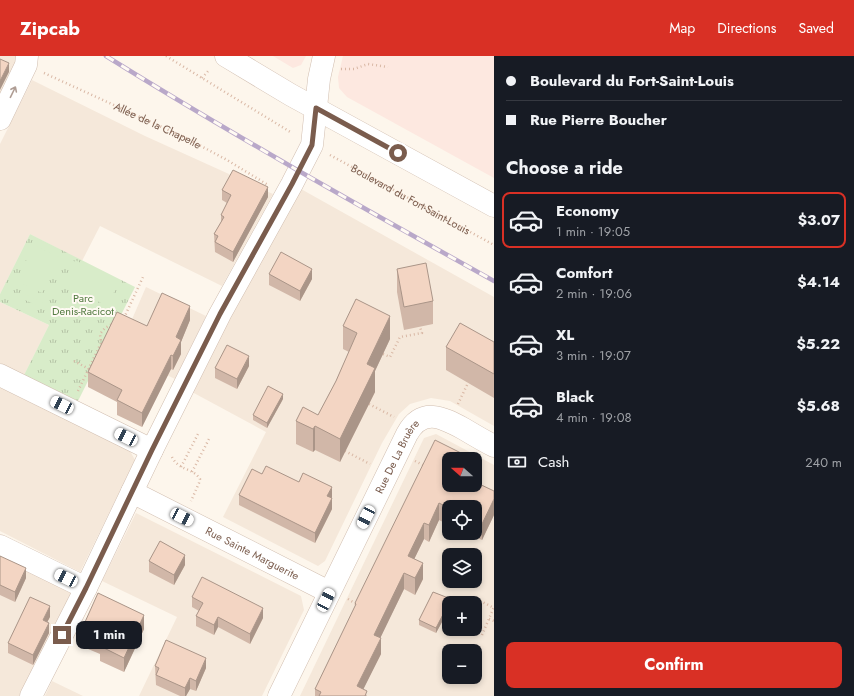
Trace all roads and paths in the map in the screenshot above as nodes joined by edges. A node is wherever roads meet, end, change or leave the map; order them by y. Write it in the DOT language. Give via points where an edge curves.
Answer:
graph roads {
  1 [pos="166,56"];
  2 [pos="226,56"];
  3 [pos="329,62"];
  4 [pos="31,64"];
  5 [pos="388,67"];
  6 [pos="208,70"];
  7 [pos="202,78"];
  8 [pos="316,108"];
  9 [pos="0,119"];
  10 [pos="296,135"];
  11 [pos="327,153"];
  12 [pos="272,186"];
  13 [pos="494,206"];
  14 [pos="494,245"];
  15 [pos="143,277"];
  16 [pos="123,319"];
  17 [pos="118,321"];
  18 [pos="420,327"];
  19 [pos="383,354"];
  20 [pos="74,361"];
  21 [pos="89,369"];
  22 [pos="0,375"];
  23 [pos="468,383"];
  24 [pos="76,395"];
  25 [pos="369,404"];
  26 [pos="455,409"];
  27 [pos="400,420"];
  28 [pos="198,434"];
  29 [pos="209,439"];
  30 [pos="494,446"];
  31 [pos="160,450"];
  32 [pos="345,451"];
  33 [pos="410,459"];
  34 [pos="181,467"];
  35 [pos="376,467"];
  36 [pos="429,468"];
  37 [pos="192,472"];
  38 [pos="132,492"];
  39 [pos="188,505"];
  40 [pos="0,546"];
  41 [pos="86,588"];
  42 [pos="336,594"];
  43 [pos="482,601"];
  44 [pos="361,606"];
  45 [pos="494,607"];
  46 [pos="489,619"];
  47 [pos="494,621"];
  48 [pos="482,635"];
  49 [pos="31,696"];
  50 [pos="279,696"];
  1 -- 7 [label="path"];
  2 -- 8 [label="street"];
  3 -- 5 [label="path" via="354,69 368,64"];
  3 -- 8 [label="street" via="320,73"];
  9 -- 4 [label="street, one-way"];
  4 -- 12 [label="path, Allée de la Chapelle" via="188,140"];
  6 -- 7 [label="path"];
  7 -- 10 [label="path"];
  8 -- 13 [label="street"];
  8 -- 31 [label="street" via="312,145 220,314"];
  11 -- 14 [label="path, Boulevard du Fort-Saint-Louis"];
  15 -- 16 [label="path"];
  17 -- 21 [label="path" via="100,334 101,343"];
  18 -- 19 [label="path" via="422,333 400,337 390,357"];
  20 -- 21 [label="path"];
  21 -- 24 [label="path"];
  22 -- 31 [label="street"];
  23 -- 26 [label="path"];
  25 -- 27 [label="path"];
  28 -- 34 [label="path"];
  29 -- 37 [label="path"];
  30 -- 42 [label="street, Rue De La Bruère" via="436,416 417,421 407,434"];
  31 -- 34 [label="path"];
  31 -- 38 [label="street"];
  32 -- 35 [label="path"];
  33 -- 36 [label="path"];
  34 -- 37 [label="path"];
  37 -- 39 [label="path" via="200,479"];
  38 -- 41 [label="street"];
  38 -- 42 [label="street, Rue Sainte Marguerite"];
  40 -- 41 [label="street"];
  41 -- 49 [label="street"];
  42 -- 44 [label="path"];
  42 -- 50 [label="street, Rue De La Bruère"];
  43 -- 45 [label="path"];
  45 -- 46 [label="path"];
  46 -- 47 [label="path"];
  46 -- 48 [label="path"];
}
